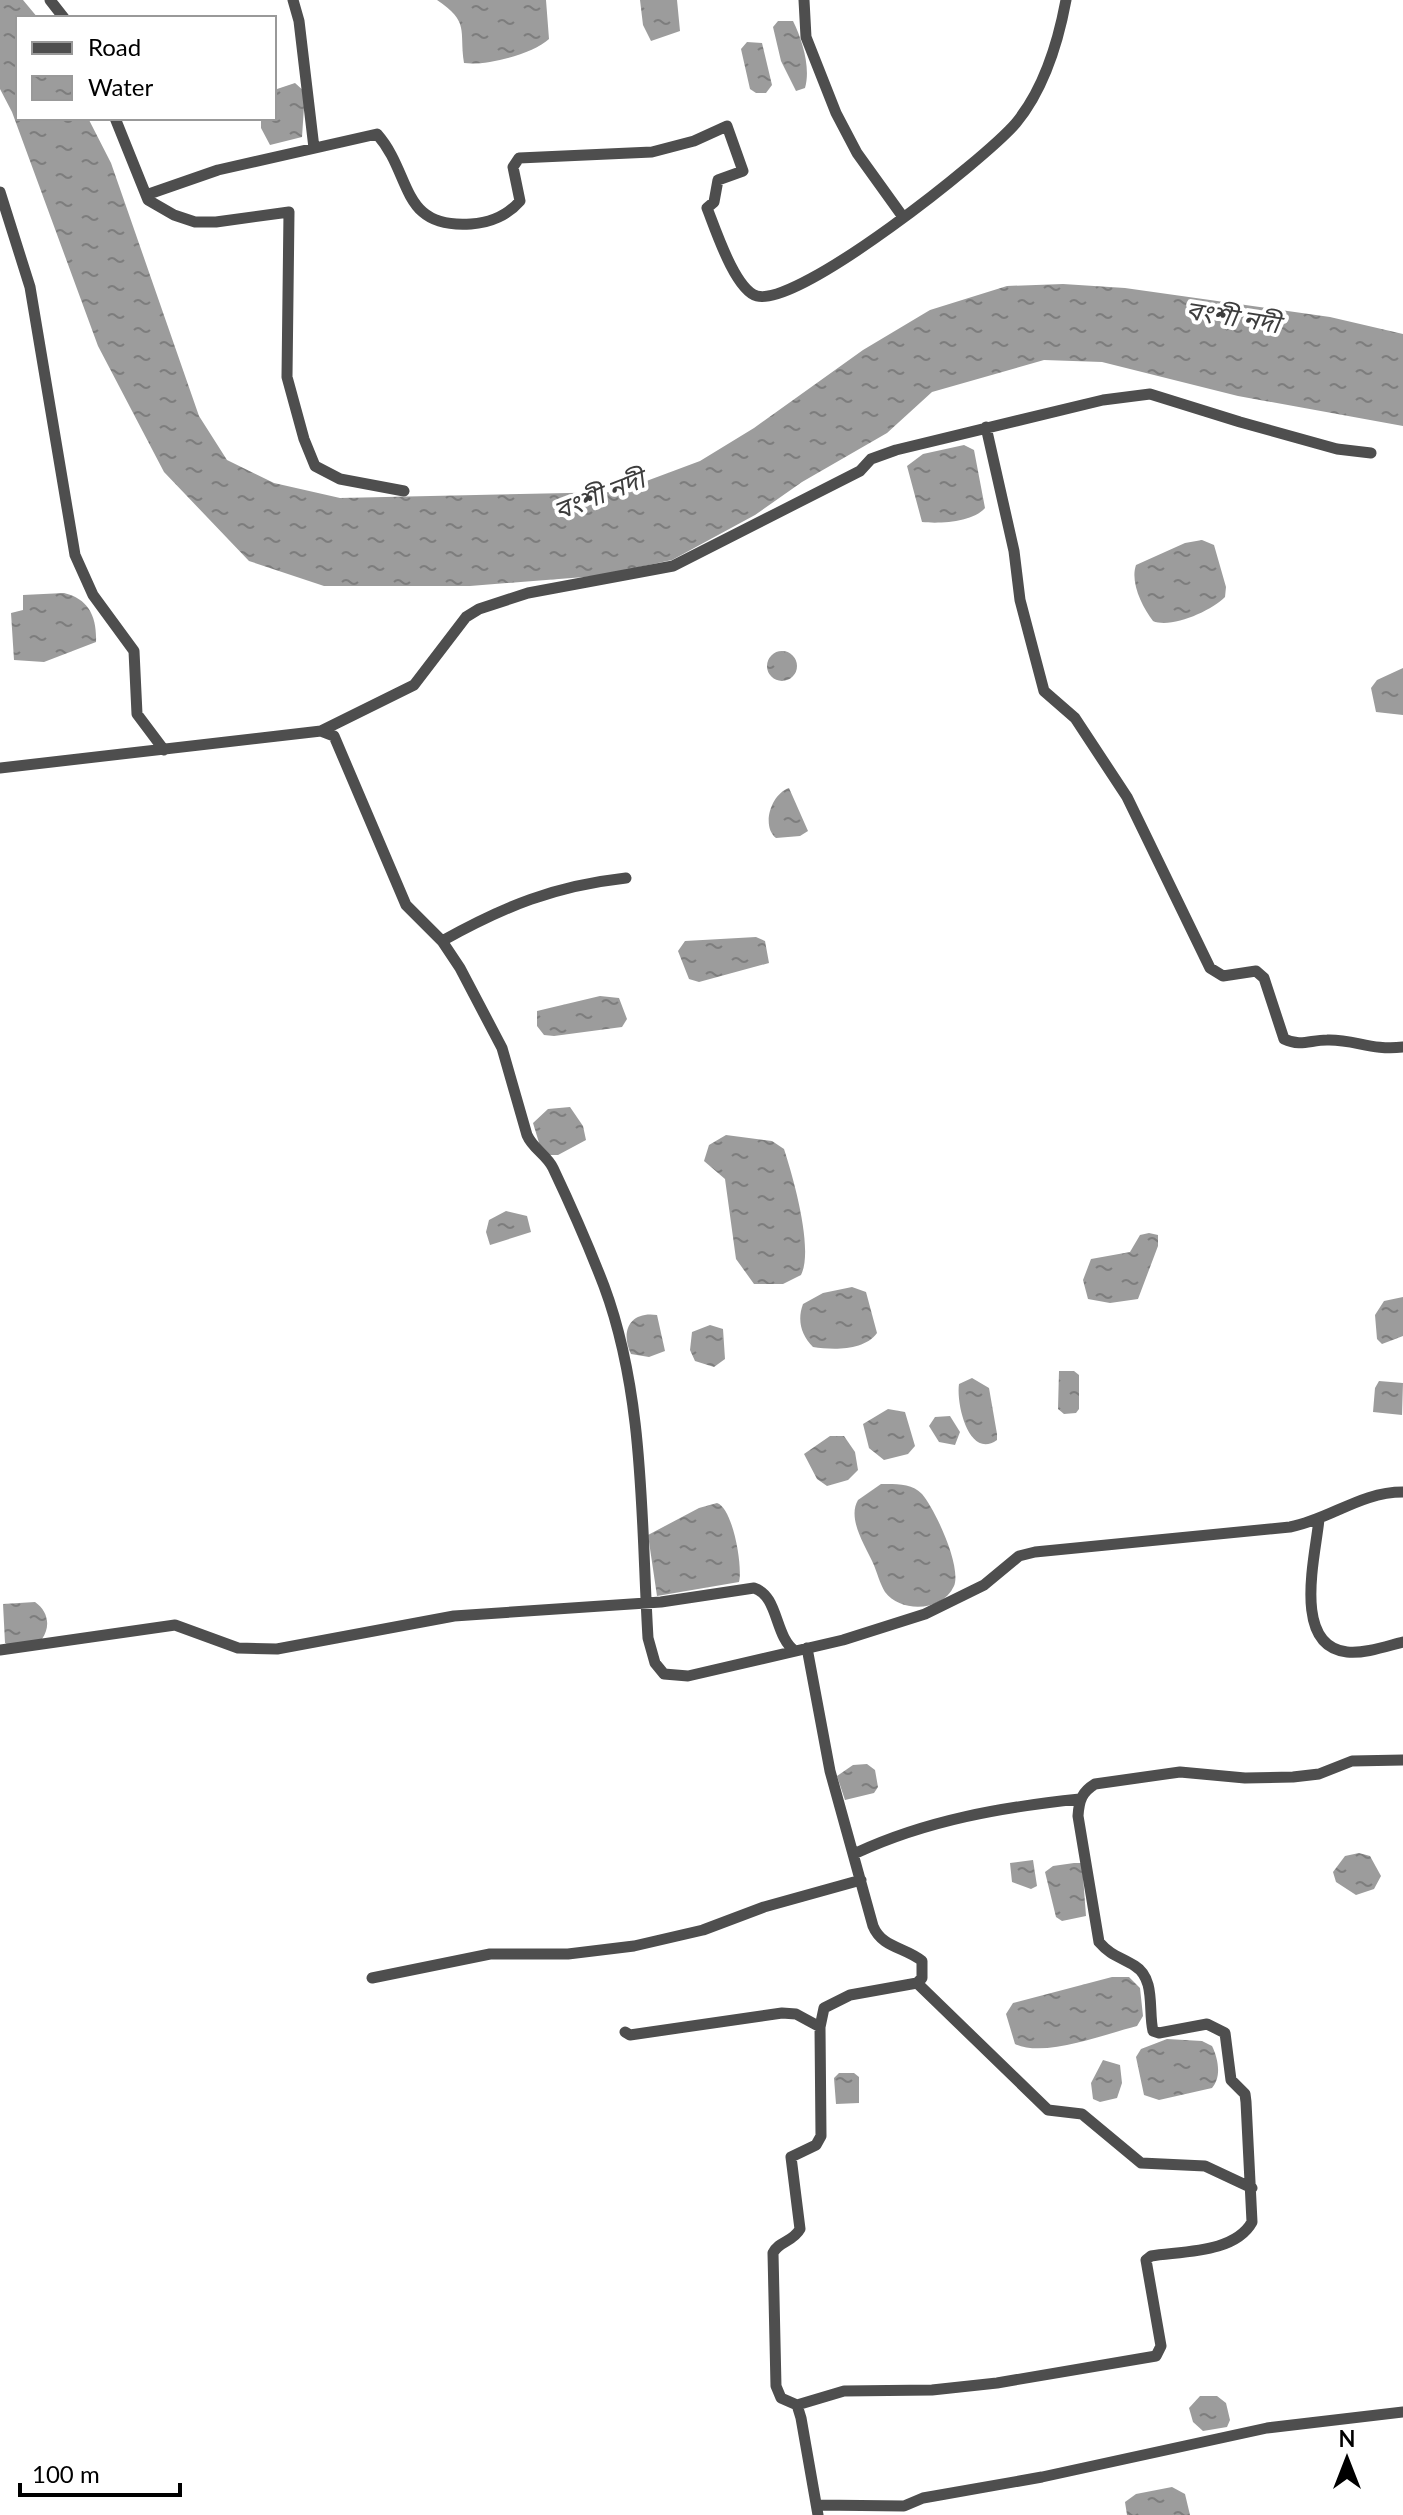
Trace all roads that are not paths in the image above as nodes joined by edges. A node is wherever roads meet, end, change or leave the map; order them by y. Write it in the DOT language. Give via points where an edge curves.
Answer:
graph roads {
  1 [pos="50,0"];
  2 [pos="293,0"];
  3 [pos="804,0"];
  4 [pos="1066,0"];
  5 [pos="62,16"];
  6 [pos="116,120"];
  7 [pos="314,148"];
  8 [pos="0,192"];
  9 [pos="146,195"];
  10 [pos="903,217"];
  11 [pos="986,427"];
  12 [pos="1371,453"];
  13 [pos="404,491"];
  14 [pos="321,731"];
  15 [pos="164,750"];
  16 [pos="0,768"];
  17 [pos="626,878"];
  18 [pos="442,941"];
  19 [pos="1403,1047"];
  20 [pos="1403,1492"];
  21 [pos="1319,1519"];
  22 [pos="646,1603"];
  23 [pos="1403,1642"];
  24 [pos="801,1649"];
  25 [pos="0,1650"];
  26 [pos="1403,1760"];
  27 [pos="1080,1799"];
  28 [pos="856,1853"];
  29 [pos="861,1880"];
  30 [pos="372,1978"];
  31 [pos="917,1983"];
  32 [pos="820,2027"];
  33 [pos="625,2032"];
  34 [pos="1252,2188"];
  35 [pos="797,2405"];
  36 [pos="1403,2412"];
  37 [pos="818,2510"];
  1 -- 5 [label="street"];
  2 -- 7 [label="street"];
  3 -- 10 [label="street" via="806,37 836,113 857,153"];
  4 -- 10 [label="street" via="1052,55 1017,122"];
  6 -- 9 [label="street"];
  7 -- 9 [label="street" via="218,170"];
  7 -- 10 [label="street" via="377,134 420,213 445,225 460,225 513,210 520,201 513,167 519,158 652,152 727,126 743,173 718,180 714,202 707,208 723,251 746,288 771,298 809,281"];
  8 -- 15 [label="street" via="30,287 75,555 93,595 134,651 137,714"];
  9 -- 13 [label="street" via="174,215 195,222 289,212 287,377 315,466 340,479"];
  11 -- 12 [label="street" via="1150,394 1337,449"];
  11 -- 14 [label="street" via="871,459 860,471 673,566 528,593 479,609 466,617 414,685"];
  11 -- 19 [label="street" via="1044,691 1075,718 1127,797 1210,968 1223,976 1256,971 1264,978 1284,1039 1296,1045 1328,1040 1371,1049"];
  14 -- 15 [label="street"];
  14 -- 18 [label="street" via="337,741 406,905"];
  15 -- 16 [label="street"];
  17 -- 18 [label="street" via="555,890"];
  18 -- 22 [label="street" via="502,1048 527,1135 552,1164 604,1288 622,1348 638,1461"];
  20 -- 21 [label="street" via="1360,1499"];
  21 -- 23 [label="street" via="1313,1624 1329,1644 1349,1652"];
  21 -- 24 [label="street" via="1263,1531 1019,1556 984,1585 925,1614"];
  22 -- 24 [label="street" via="754,1588 765,1593 786,1642"];
  22 -- 24 [label="street" via="648,1638 664,1674 688,1676"];
  22 -- 25 [label="street" via="454,1616 277,1649 238,1648 175,1625"];
  24 -- 28 [label="street"];
  26 -- 27 [label="street" via="1352,1761 1293,1777 1180,1772 1095,1784"];
  27 -- 28 [label="street" via="968,1815 892,1836"];
  27 -- 34 [label="street" via="1078,1816 1099,1942 1109,1955 1144,1974 1153,2031 1207,2024 1225,2033 1231,2080 1245,2094"];
  28 -- 29 [label="street"];
  29 -- 30 [label="street" via="634,1946 568,1954 490,1954"];
  29 -- 31 [label="street" via="877,1936 922,1961"];
  31 -- 32 [label="street" via="834,2000 824,2008"];
  31 -- 34 [label="street" via="1048,2110 1082,2114 1141,2163 1205,2166"];
  32 -- 33 [label="street" via="782,2013"];
  32 -- 35 [label="street" via="821,2136 816,2145 791,2157 800,2229 773,2253 776,2386 781,2398"];
  34 -- 35 [label="street" via="1252,2222 1246,2234 1231,2243 1146,2260 1161,2346 1156,2356 997,2383 844,2391"];
  35 -- 37 [label="street"];
  36 -- 37 [label="street" via="1267,2428 904,2506"];
}
